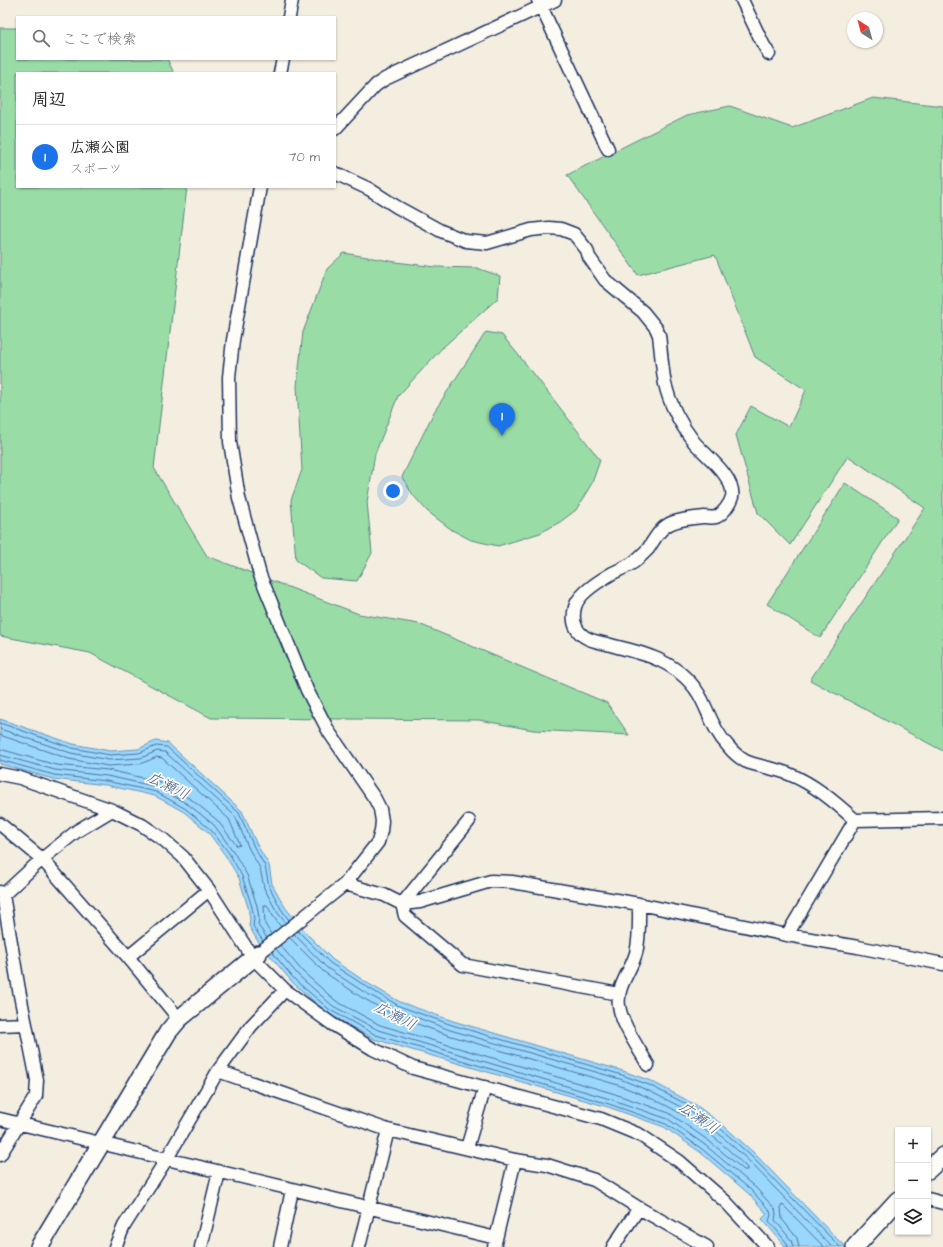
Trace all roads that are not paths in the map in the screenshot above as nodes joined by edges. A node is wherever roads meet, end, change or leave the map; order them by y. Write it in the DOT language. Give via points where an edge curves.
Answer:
graph roads {
  1 [pos="292,0"];
  2 [pos="555,0"];
  3 [pos="742,0"];
  4 [pos="540,3"];
  5 [pos="289,16"];
  6 [pos="769,54"];
  7 [pos="283,60"];
  8 [pos="280,72"];
  9 [pos="336,128"];
  10 [pos="608,149"];
  11 [pos="336,173"];
  12 [pos="260,188"];
  13 [pos="0,774"];
  14 [pos="112,810"];
  15 [pos="943,818"];
  16 [pos="855,820"];
  17 [pos="469,821"];
  18 [pos="0,824"];
  19 [pos="42,859"];
  20 [pos="345,884"];
  21 [pos="209,890"];
  22 [pos="2,893"];
  23 [pos="402,904"];
  24 [pos="638,904"];
  25 [pos="787,935"];
  26 [pos="256,956"];
  27 [pos="128,957"];
  28 [pos="943,964"];
  29 [pos="285,990"];
  30 [pos="619,994"];
  31 [pos="179,1019"];
  32 [pos="26,1024"];
  33 [pos="0,1025"];
  34 [pos="648,1064"];
  35 [pos="218,1071"];
  36 [pos="485,1087"];
  37 [pos="0,1119"];
  38 [pos="19,1123"];
  39 [pos="388,1130"];
  40 [pos="101,1144"];
  41 [pos="467,1148"];
  42 [pos="0,1155"];
  43 [pos="943,1156"];
  44 [pos="166,1160"];
  45 [pos="515,1160"];
  46 [pos="931,1167"];
  47 [pos="219,1172"];
  48 [pos="292,1190"];
  49 [pos="931,1200"];
  50 [pos="943,1203"];
  51 [pos="895,1204"];
  52 [pos="369,1208"];
  53 [pos="639,1208"];
  54 [pos="495,1243"];
  55 [pos="860,1245"];
  56 [pos="39,1247"];
  57 [pos="115,1247"];
  58 [pos="201,1247"];
  59 [pos="280,1247"];
  60 [pos="359,1247"];
  61 [pos="613,1247"];
  62 [pos="707,1247"];
  63 [pos="768,1247"];
  1 -- 5 [label="street"];
  2 -- 4 [label="street"];
  3 -- 6 [label="street"];
  4 -- 9 [label="street" via="385,79 376,85"];
  4 -- 10 [label="street"];
  7 -- 8 [label="street"];
  11 -- 16 [label="street" via="466,242 487,243 531,230 549,228 574,234 605,280 643,312 656,328 665,385 680,423 726,477 731,485 732,498 722,513 716,517 693,518 667,525 633,563 609,575 582,595 576,604 573,622 580,634 590,640 661,661 683,674 701,697 714,727 728,746 745,760 790,774 816,788"];
  12 -- 20 [label="street" via="233,340 229,377 230,442 239,498 260,575 304,682 329,732 380,809 382,821 378,842"];
  13 -- 14 [label="street" via="20,778"];
  14 -- 19 [label="street" via="77,830"];
  14 -- 21 [label="street" via="164,840 183,857"];
  15 -- 16 [label="street"];
  16 -- 25 [label="street"];
  17 -- 23 [label="street"];
  18 -- 19 [label="street"];
  19 -- 22 [label="street"];
  19 -- 27 [label="street"];
  20 -- 23 [label="street" via="384,895"];
  20 -- 26 [label="street"];
  21 -- 26 [label="street"];
  21 -- 27 [label="street"];
  22 -- 32 [label="street"];
  23 -- 24 [label="street" via="420,902 491,881 512,882"];
  23 -- 30 [label="street" via="405,916 463,965"];
  24 -- 25 [label="street"];
  24 -- 30 [label="street" via="639,932 636,954"];
  25 -- 28 [label="street"];
  26 -- 29 [label="street"];
  26 -- 31 [label="street"];
  27 -- 31 [label="street"];
  29 -- 35 [label="street" via="251,1026"];
  29 -- 36 [label="street" via="318,1015 373,1049 414,1068"];
  30 -- 34 [label="street" via="619,1006 625,1023"];
  31 -- 40 [label="street" via="156,1051"];
  32 -- 33 [label="street"];
  32 -- 38 [label="street" via="37,1080 36,1096"];
  35 -- 39 [label="street"];
  35 -- 44 [label="street"];
  36 -- 41 [label="street"];
  36 -- 63 [label="street" via="601,1119 640,1136 679,1160 726,1202"];
  37 -- 38 [label="street"];
  38 -- 40 [label="street"];
  38 -- 42 [label="street"];
  39 -- 41 [label="street"];
  39 -- 52 [label="street"];
  40 -- 44 [label="street"];
  40 -- 56 [label="street"];
  41 -- 45 [label="street"];
  43 -- 46 [label="street"];
  44 -- 47 [label="street"];
  44 -- 57 [label="street" via="124,1226"];
  45 -- 53 [label="street" via="547,1165 594,1180"];
  45 -- 54 [label="street"];
  47 -- 48 [label="street"];
  47 -- 58 [label="street"];
  48 -- 52 [label="street"];
  48 -- 59 [label="street"];
  49 -- 50 [label="street"];
  51 -- 55 [label="street"];
  52 -- 54 [label="street"];
  52 -- 60 [label="street"];
  53 -- 61 [label="street"];
  53 -- 62 [label="street"];
}
